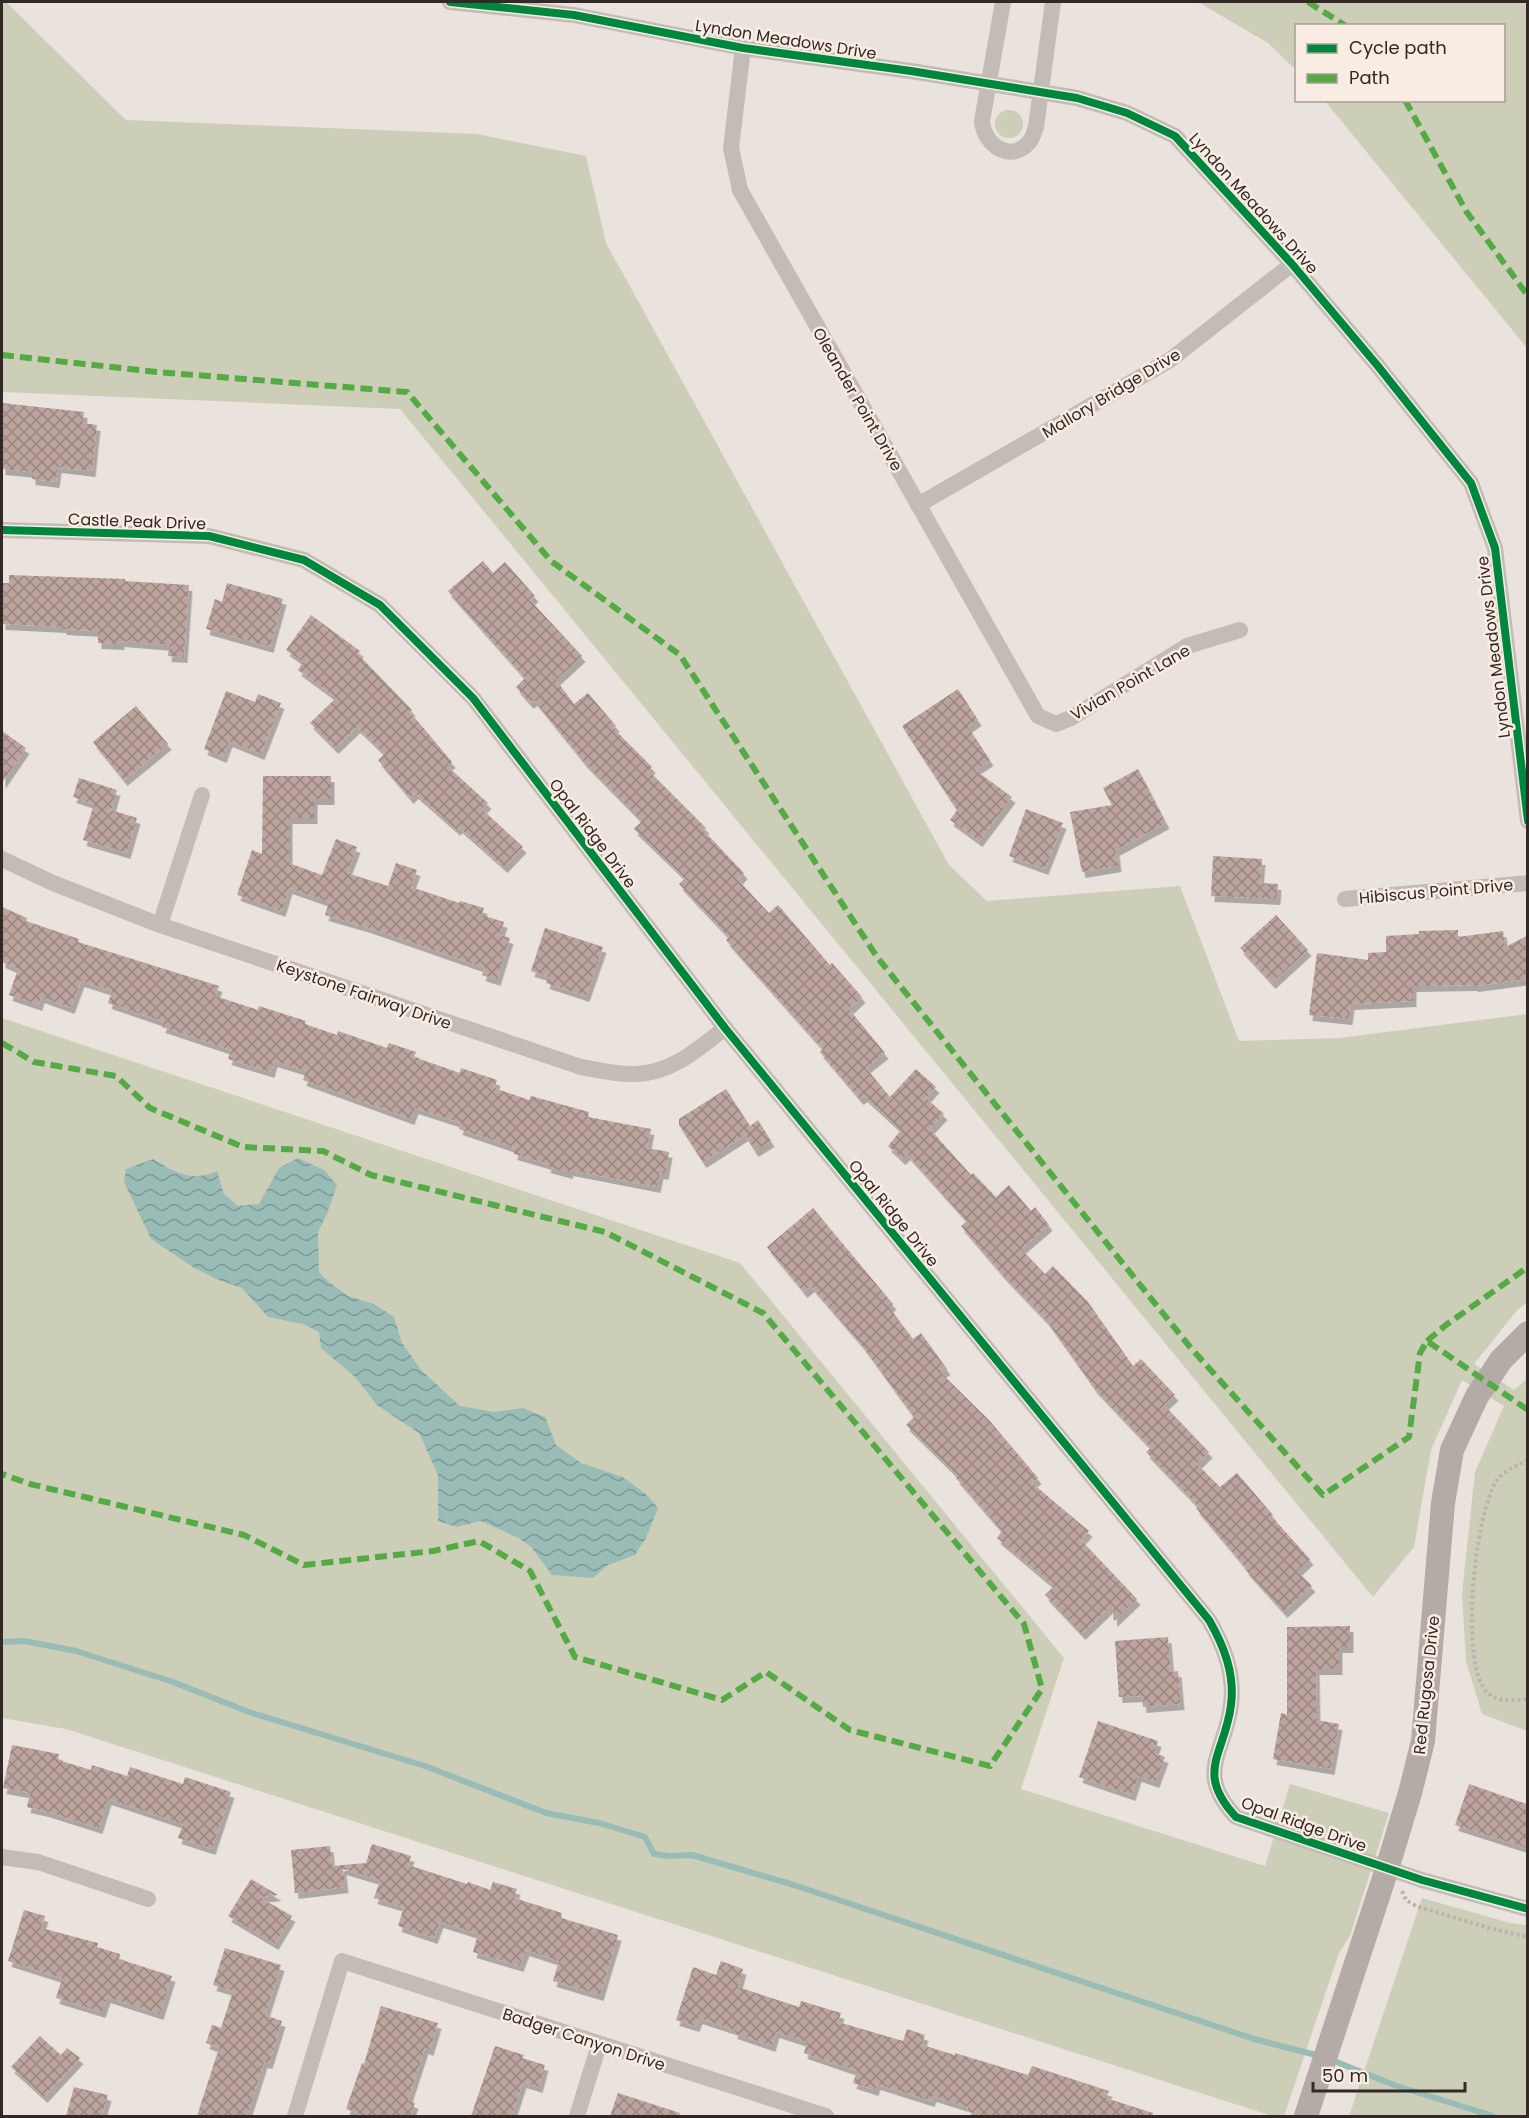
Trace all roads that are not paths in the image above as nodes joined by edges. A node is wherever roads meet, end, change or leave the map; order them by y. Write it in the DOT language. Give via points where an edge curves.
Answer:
graph roads {
  1 [pos="450,2"];
  2 [pos="1003,2"];
  3 [pos="1053,2"];
  4 [pos="743,48"];
  5 [pos="987,83"];
  6 [pos="1041,91"];
  7 [pos="1292,264"];
  8 [pos="918,505"];
  9 [pos="2,530"];
  10 [pos="304,560"];
  11 [pos="1239,630"];
  12 [pos="1056,724"];
  13 [pos="202,795"];
  14 [pos="1527,821"];
  15 [pos="2,858"];
  16 [pos="1527,883"];
  17 [pos="1345,899"];
  18 [pos="160,925"];
  19 [pos="725,1028"];
  20 [pos="1527,1333"];
  21 [pos="2,1857"];
  22 [pos="1387,1869"];
  23 [pos="148,1899"];
  24 [pos="1527,1909"];
  25 [pos="599,2045"];
  26 [pos="1306,2114"];
  27 [pos="295,2116"];
  28 [pos="577,2116"];
  29 [pos="826,2116"];
  1 -- 4 [label="street, Lyndon Meadows Drive" via="574,15"];
  2 -- 5 [label="street"];
  3 -- 6 [label="street"];
  4 -- 5 [label="street, Lyndon Meadows Drive"];
  4 -- 8 [label="street, Oleander Point Drive" via="731,148 740,190"];
  5 -- 6 [label="street, Lyndon Meadows Drive"];
  5 -- 6 [label="street" via="982,130 992,145 1008,151 1031,140"];
  6 -- 7 [label="street, Lyndon Meadows Drive" via="1127,112 1175,136"];
  7 -- 8 [label="street, Mallory Bridge Drive" via="1170,360"];
  7 -- 14 [label="street, Lyndon Meadows Drive" via="1471,483 1495,548"];
  8 -- 12 [label="street, Oleander Point Drive" via="1038,717"];
  9 -- 10 [label="street, Castle Peak Drive" via="209,536"];
  10 -- 19 [label="street, Opal Ridge Drive" via="380,605 473,698"];
  11 -- 12 [label="street, Vivian Point Lane" via="1187,646"];
  13 -- 18 [label="street"];
  15 -- 18 [label="street, Keystone Fairway Drive"];
  16 -- 17 [label="street, Hibiscus Point Drive"];
  18 -- 19 [label="street, Keystone Fairway Drive" via="591,1069 636,1074 662,1070 686,1058"];
  19 -- 22 [label="street, Opal Ridge Drive" via="1209,1620 1222,1642 1230,1673 1231,1705 1214,1766 1214,1785 1223,1804 1236,1817"];
  20 -- 22 [label="street, Red Rugosa Drive" via="1501,1360 1477,1396 1452,1450 1443,1503 1423,1741"];
  21 -- 23 [label="street" via="38,1862"];
  22 -- 24 [label="street, Opal Ridge Drive"];
  22 -- 26 [label="street, Red Rugosa Drive"];
  25 -- 27 [label="street, Badger Canyon Drive" via="342,1961"];
  25 -- 28 [label="street"];
  25 -- 29 [label="street, Badger Canyon Drive"];
}
